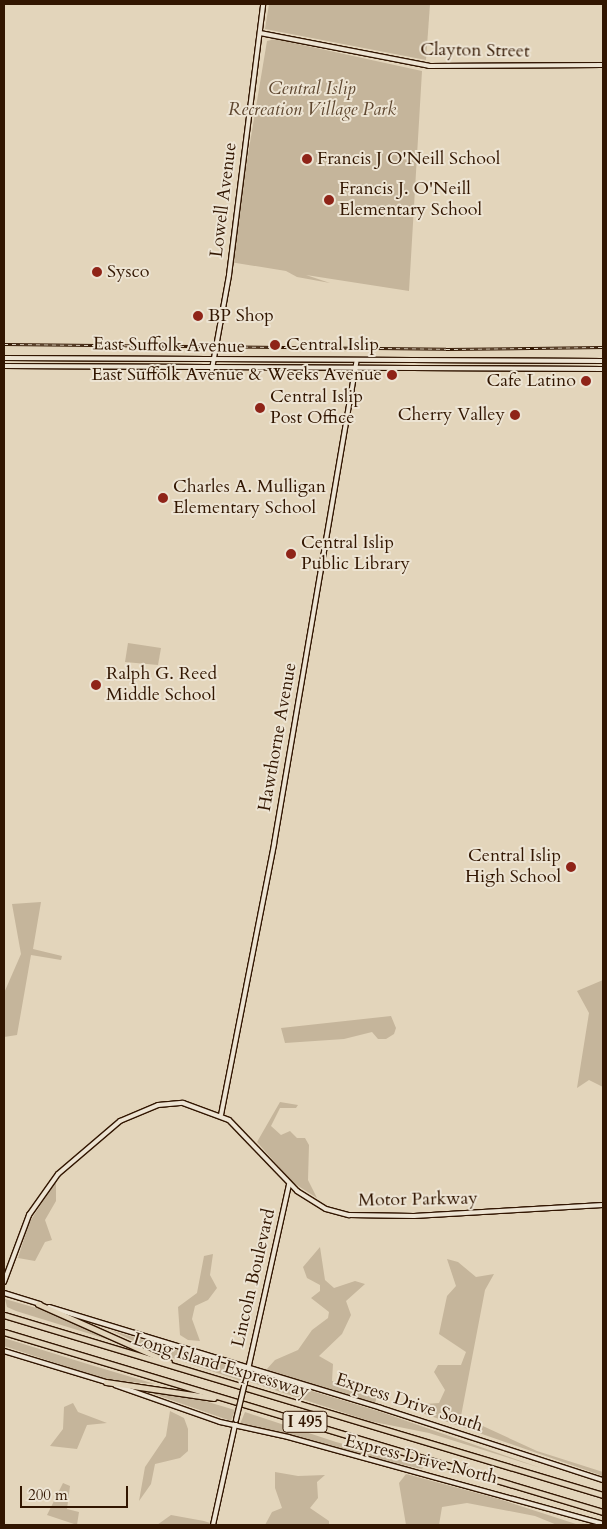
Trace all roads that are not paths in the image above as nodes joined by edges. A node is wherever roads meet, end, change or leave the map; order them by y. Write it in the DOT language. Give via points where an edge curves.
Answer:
graph roads {
  1 [pos="263,4"];
  2 [pos="260,33"];
  3 [pos="603,65"];
  4 [pos="4,358"];
  5 [pos="215,361"];
  6 [pos="356,362"];
  7 [pos="603,362"];
  8 [pos="4,366"];
  9 [pos="212,368"];
  10 [pos="603,369"];
  11 [pos="355,370"];
  12 [pos="221,1115"];
  13 [pos="289,1184"];
  14 [pos="603,1204"];
  15 [pos="4,1282"];
  16 [pos="4,1293"];
  17 [pos="38,1304"];
  18 [pos="4,1315"];
  19 [pos="4,1332"];
  20 [pos="4,1351"];
  21 [pos="248,1367"];
  22 [pos="212,1378"];
  23 [pos="106,1382"];
  24 [pos="256,1408"];
  25 [pos="235,1425"];
  26 [pos="603,1480"];
  27 [pos="603,1495"];
  28 [pos="603,1512"];
  29 [pos="603,1524"];
  30 [pos="213,1525"];
  1 -- 2 [label="main road, Lowell Avenue"];
  2 -- 3 [label="main road, Clayton Street" via="433,66"];
  2 -- 5 [label="main road, Lowell Avenue"];
  4 -- 5 [label="main road, East Suffolk Avenue"];
  5 -- 6 [label="main road, East Suffolk Avenue"];
  5 -- 9 [label="main road, Lowell Avenue"];
  6 -- 7 [label="main road, East Suffolk Avenue"];
  6 -- 11 [label="main road, Hawthorne Avenue"];
  8 -- 9 [label="main road, East Suffolk Avenue"];
  9 -- 11 [label="main road, East Suffolk Avenue"];
  10 -- 11 [label="main road, East Suffolk Avenue"];
  11 -- 12 [label="main road, Hawthorne Avenue" via="274,844"];
  12 -- 13 [label="main road, Motor Parkway" via="235,1125"];
  12 -- 15 [label="main road, Motor Parkway" via="183,1103 158,1105 133,1113 111,1128 67,1164 38,1200 21,1230"];
  13 -- 14 [label="main road, Motor Parkway" via="326,1209 360,1217"];
  13 -- 21 [label="main road, Lincoln Boulevard"];
  16 -- 17 [label="main road, Express Drive South"];
  17 -- 21 [label="main road, Express Drive South"];
  17 -- 22 [label="highway"];
  18 -- 22 [label="highway, Long Island Expressway / I 495"];
  19 -- 24 [label="highway, Long Island Expressway / I 495"];
  20 -- 23 [label="main road, Express Drive North"];
  21 -- 25 [label="main road, Lincoln Boulevard, bridge"];
  21 -- 26 [label="main road, Express Drive South"];
  22 -- 27 [label="highway, Long Island Expressway / I 495"];
  23 -- 24 [label="highway" via="183,1392"];
  23 -- 25 [label="main road, Express Drive North"];
  24 -- 28 [label="highway, Long Island Expressway / I 495"];
  25 -- 29 [label="main road, Express Drive North"];
  25 -- 30 [label="main road, Lincoln Boulevard"];
}
